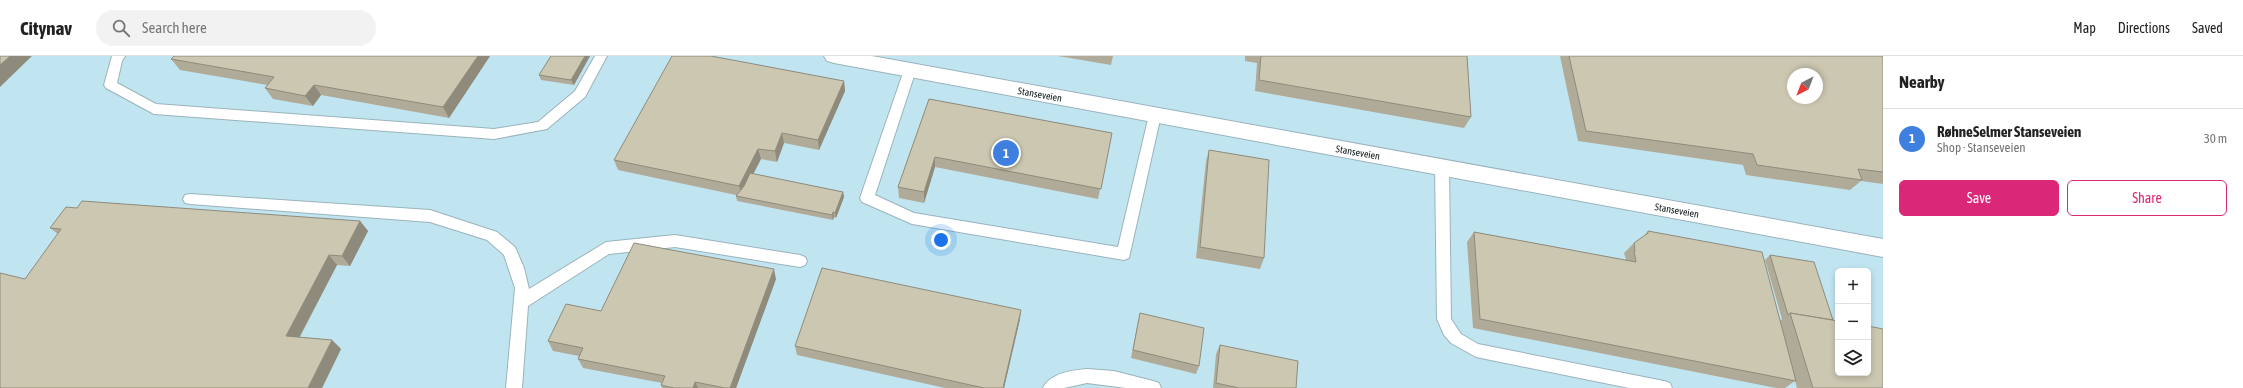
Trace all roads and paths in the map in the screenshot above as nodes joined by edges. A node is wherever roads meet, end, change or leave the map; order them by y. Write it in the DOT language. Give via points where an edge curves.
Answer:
graph roads {
  1 [pos="119,56"];
  2 [pos="601,56"];
  3 [pos="834,56"];
  4 [pos="910,70"];
  5 [pos="1155,115"];
  6 [pos="1442,167"];
  7 [pos="190,199"];
  8 [pos="1883,248"];
  9 [pos="800,261"];
  10 [pos="520,303"];
  11 [pos="1095,382"];
  12 [pos="514,388"];
  13 [pos="1051,388"];
  14 [pos="1153,388"];
  15 [pos="1664,388"];
  1 -- 2 [label="lane" via="110,85 154,109 494,134 542,126 580,94"];
  3 -- 4 [label="street, Stanseveien"];
  4 -- 5 [label="street, Stanseveien"];
  4 -- 5 [label="lane" via="868,198 912,218 1124,254"];
  5 -- 6 [label="street, Stanseveien"];
  6 -- 8 [label="street, Stanseveien"];
  6 -- 15 [label="lane" via="1444,319 1446,328 1453,337 1476,350"];
  7 -- 10 [label="lane" via="430,216 462,225 492,236 510,251 522,288"];
  9 -- 10 [label="lane" via="675,241 606,248"];
  10 -- 12 [label="lane"];
  11 -- 13 [label="lane" via="1072,378"];
  11 -- 14 [label="lane"];
}
